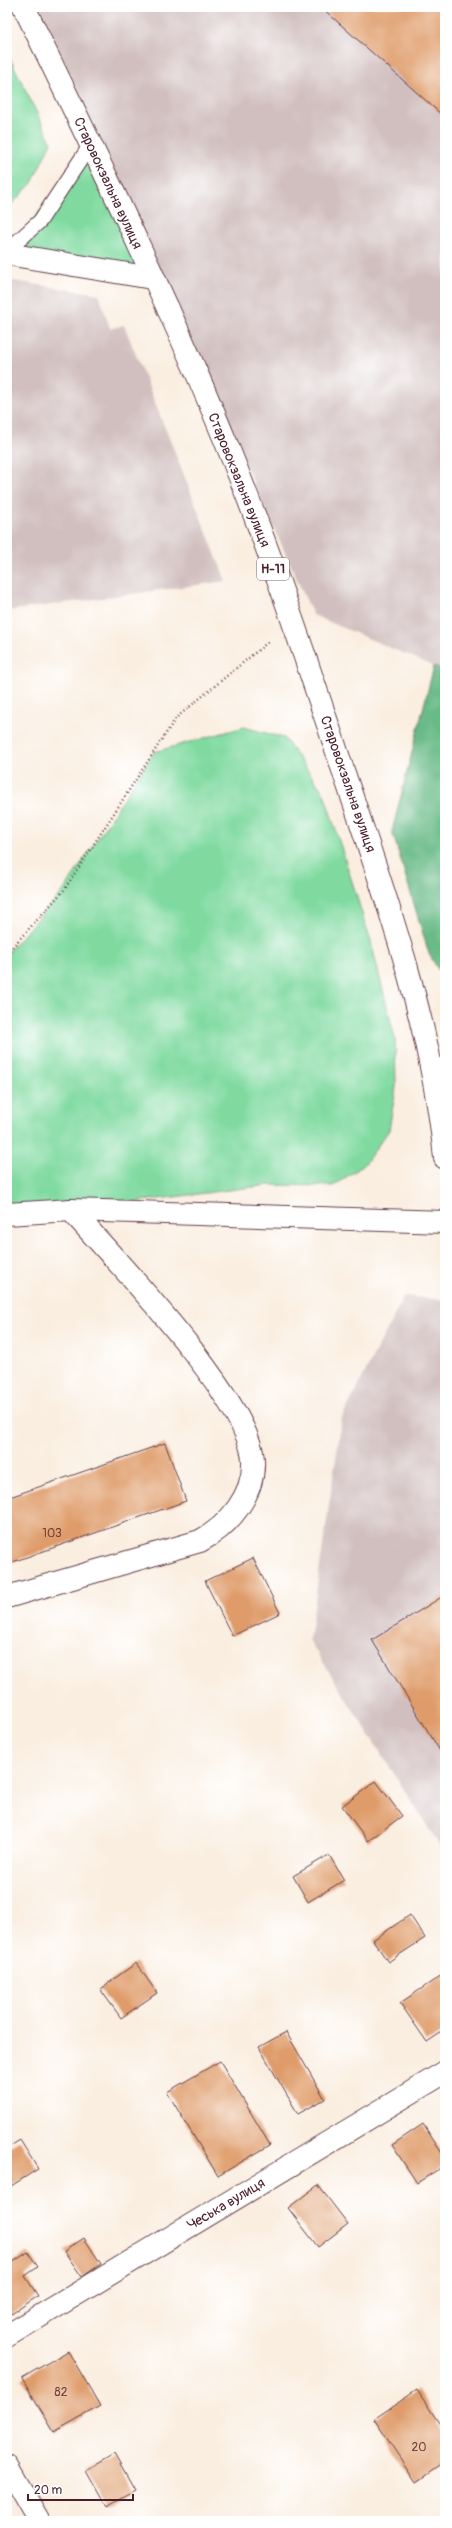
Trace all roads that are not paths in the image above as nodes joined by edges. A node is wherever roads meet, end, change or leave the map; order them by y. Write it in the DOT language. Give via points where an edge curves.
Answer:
graph roads {
  1 [pos="24,7"];
  2 [pos="91,144"];
  3 [pos="7,251"];
  4 [pos="7,254"];
  5 [pos="152,278"];
  6 [pos="445,1158"];
  7 [pos="71,1210"];
  8 [pos="7,1214"];
  9 [pos="445,1222"];
  10 [pos="7,1597"];
  11 [pos="445,2072"];
  12 [pos="7,2336"];
  13 [pos="7,2466"];
  14 [pos="39,2521"];
  1 -- 2 [label="street, Старовокзальна вулиця / Н-11"];
  2 -- 3 [label="lane" via="40,221"];
  2 -- 5 [label="street, Старовокзальна вулиця / Н-11"];
  4 -- 5 [label="street"];
  5 -- 6 [label="street, Старовокзальна вулиця / Н-11" via="226,444 293,621 386,896 426,1041"];
  7 -- 8 [label="street"];
  7 -- 9 [label="street"];
  7 -- 10 [label="street" via="213,1379 243,1426 253,1459 251,1477 247,1492 228,1522 200,1541"];
  11 -- 12 [label="street, Чеська вулиця"];
  13 -- 14 [label="street"];
}
